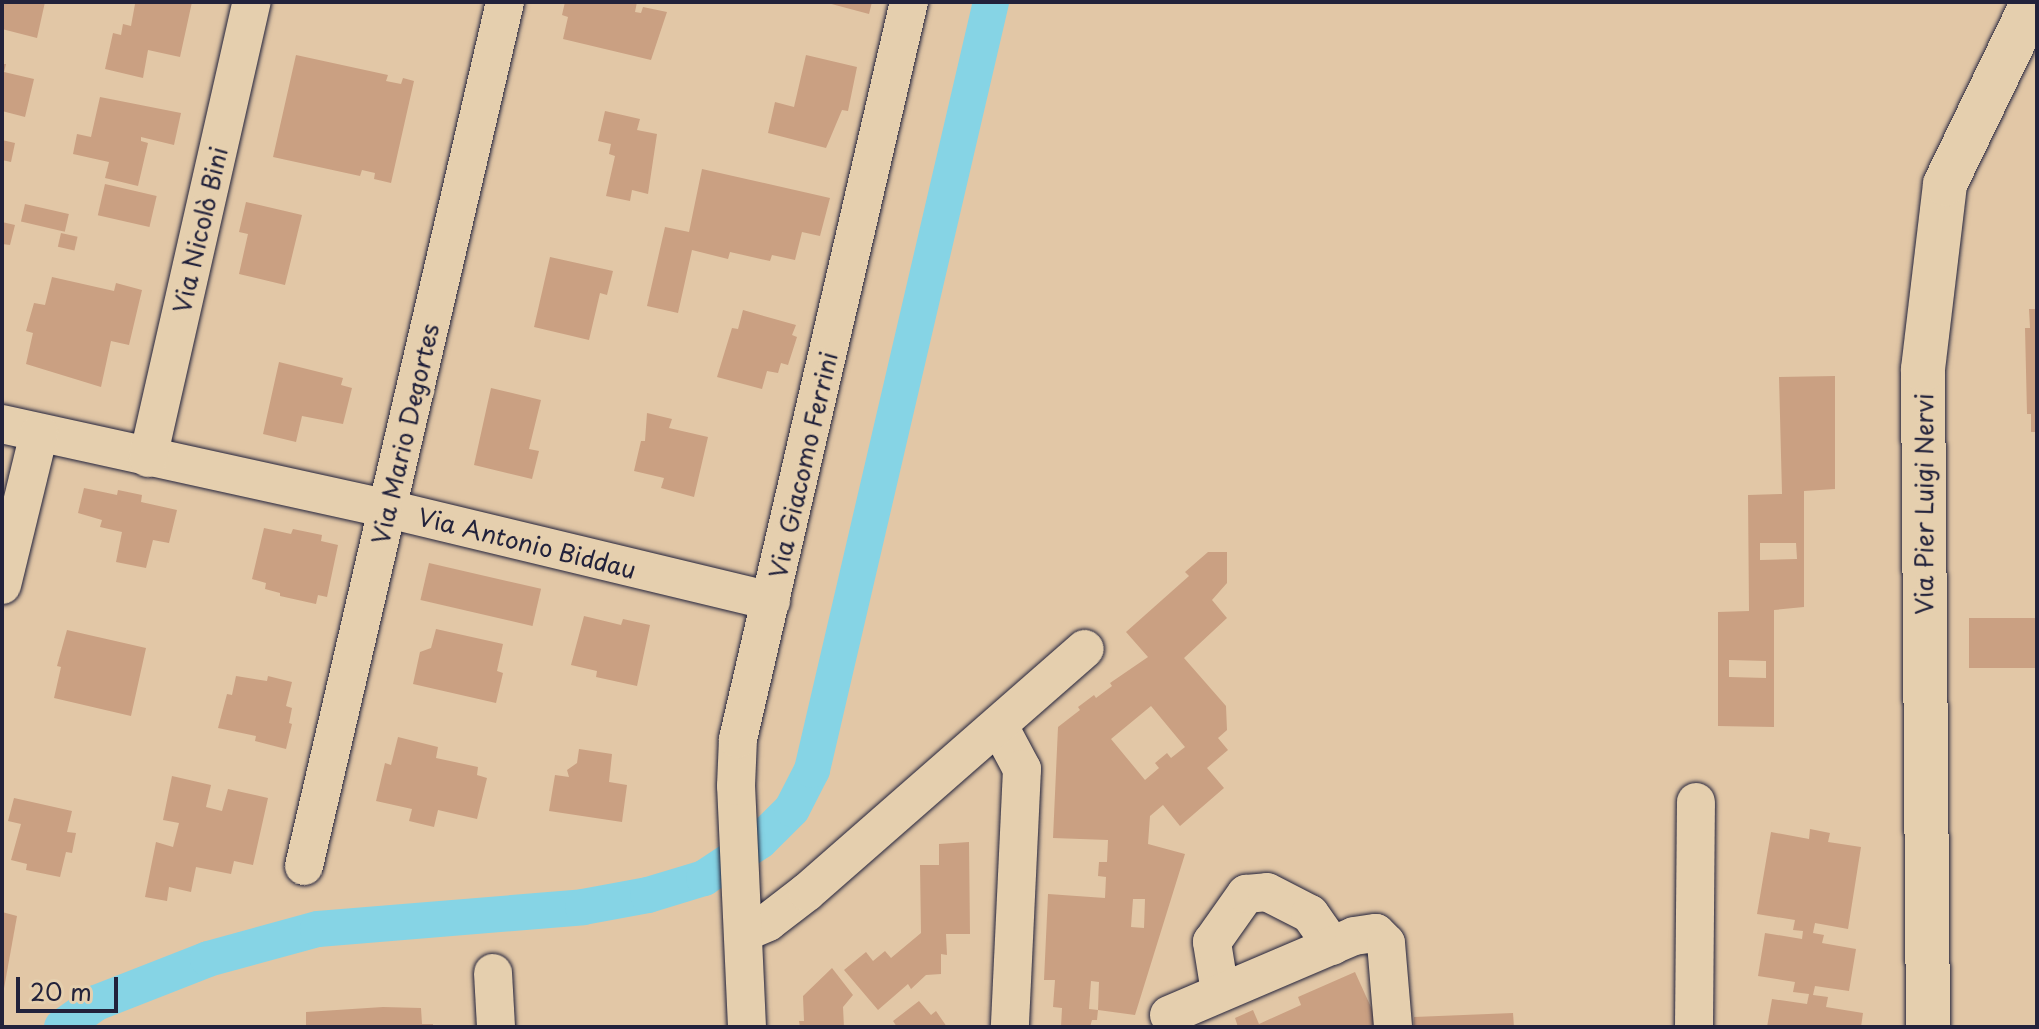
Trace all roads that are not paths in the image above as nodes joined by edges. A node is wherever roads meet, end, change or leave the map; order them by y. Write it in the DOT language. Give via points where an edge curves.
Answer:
graph roads {
  1 [pos="252,2"];
  2 [pos="505,2"];
  3 [pos="909,2"];
  4 [pos="2033,2"];
  5 [pos="2,424"];
  6 [pos="39,433"];
  7 [pos="148,458"];
  8 [pos="388,509"];
  9 [pos="2,585"];
  10 [pos="771,601"];
  11 [pos="1085,649"];
  12 [pos="999,726"];
  13 [pos="1696,802"];
  14 [pos="304,866"];
  15 [pos="744,918"];
  16 [pos="1332,946"];
  17 [pos="493,973"];
  18 [pos="1220,992"];
  19 [pos="1169,1015"];
  20 [pos="496,1027"];
  21 [pos="747,1027"];
  22 [pos="1010,1027"];
  23 [pos="1393,1027"];
  24 [pos="1694,1027"];
  25 [pos="1928,1027"];
  1 -- 7 [label="street, Via Nicolò Bini"];
  2 -- 8 [label="street, Via Mario Degortes"];
  3 -- 10 [label="street, Via Giacomo Ferrini"];
  4 -- 25 [label="street, Via Pier Luigi Nervi" via="1945,184 1923,369"];
  5 -- 6 [label="street, Via Antonio Biddau"];
  6 -- 7 [label="street, Via Antonio Biddau"];
  6 -- 9 [label="street"];
  7 -- 8 [label="street, Via Antonio Biddau"];
  8 -- 10 [label="street, Via Antonio Biddau"];
  8 -- 14 [label="street, Via Mario Degortes"];
  10 -- 15 [label="street, Via Giacomo Ferrini" via="738,739"];
  11 -- 12 [label="street"];
  12 -- 15 [label="street" via="768,922"];
  12 -- 22 [label="street" via="1022,769"];
  13 -- 24 [label="street"];
  15 -- 21 [label="street, Via Giacomo Ferrini"];
  16 -- 18 [label="street"];
  16 -- 18 [label="street" via="1310,914 1267,892 1246,894 1212,942"];
  16 -- 23 [label="street" via="1376,933 1386,943"];
  17 -- 20 [label="street"];
  18 -- 19 [label="street"];
}
